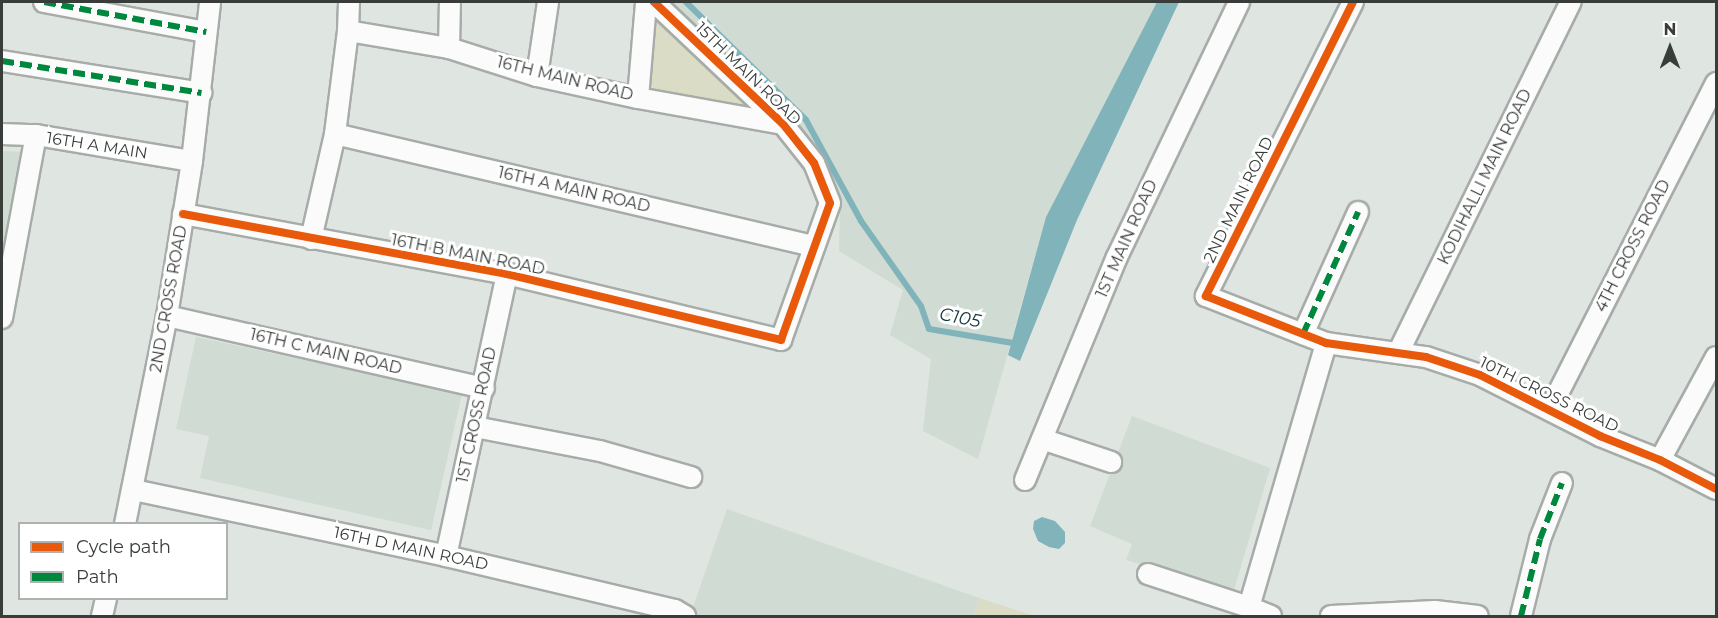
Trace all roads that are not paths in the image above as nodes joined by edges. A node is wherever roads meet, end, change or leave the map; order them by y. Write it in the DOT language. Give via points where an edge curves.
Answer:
graph roads {
  1 [pos="44,2"];
  2 [pos="210,2"];
  3 [pos="349,2"];
  4 [pos="450,2"];
  5 [pos="548,2"];
  6 [pos="646,2"];
  7 [pos="654,2"];
  8 [pos="1239,2"];
  9 [pos="1353,2"];
  10 [pos="1571,2"];
  11 [pos="348,31"];
  12 [pos="206,32"];
  13 [pos="449,48"];
  14 [pos="2,61"];
  15 [pos="537,76"];
  16 [pos="1716,83"];
  17 [pos="201,93"];
  18 [pos="638,98"];
  19 [pos="783,124"];
  20 [pos="2,134"];
  21 [pos="334,134"];
  22 [pos="36,135"];
  23 [pos="192,161"];
  24 [pos="1358,212"];
  25 [pos="183,214"];
  26 [pos="311,239"];
  27 [pos="814,246"];
  28 [pos="507,274"];
  29 [pos="167,316"];
  30 [pos="2,318"];
  31 [pos="1303,334"];
  32 [pos="782,340"];
  33 [pos="1326,343"];
  34 [pos="1398,353"];
  35 [pos="1716,357"];
  36 [pos="484,388"];
  37 [pos="1550,409"];
  38 [pos="475,427"];
  39 [pos="1042,439"];
  40 [pos="1660,460"];
  41 [pos="1111,462"];
  42 [pos="691,477"];
  43 [pos="1025,480"];
  44 [pos="1563,483"];
  45 [pos="1716,489"];
  46 [pos="134,490"];
  47 [pos="126,522"];
  48 [pos="446,556"];
  49 [pos="1148,574"];
  50 [pos="106,600"];
  51 [pos="1249,607"];
  52 [pos="1400,615"];
  53 [pos="102,616"];
  54 [pos="685,616"];
  55 [pos="1271,616"];
  56 [pos="1331,616"];
  57 [pos="1478,616"];
  58 [pos="1521,616"];
  1 -- 12 [label="street"];
  2 -- 12 [label="street, 2ND CROSS ROAD"];
  3 -- 11 [label="street"];
  4 -- 13 [label="street"];
  5 -- 15 [label="street"];
  6 -- 18 [label="street"];
  7 -- 19 [label="street, 15TH MAIN ROAD"];
  8 -- 39 [label="street, 1ST MAIN ROAD" via="1117,257"];
  9 -- 31 [label="street, 2ND MAIN ROAD" via="1206,296"];
  10 -- 34 [label="street, KODIHALLI MAIN ROAD"];
  11 -- 13 [label="street, 16TH MAIN ROAD"];
  11 -- 21 [label="street"];
  12 -- 17 [label="street, 2ND CROSS ROAD"];
  13 -- 15 [label="street, 16TH MAIN ROAD"];
  14 -- 17 [label="street"];
  15 -- 18 [label="street, 16TH MAIN ROAD"];
  16 -- 37 [label="street, 4TH CROSS ROAD"];
  17 -- 23 [label="street, 2ND CROSS ROAD"];
  18 -- 19 [label="street, 16TH MAIN ROAD"];
  19 -- 27 [label="street, 15TH MAIN ROAD" via="814,163 831,203"];
  20 -- 22 [label="street, 16TH A MAIN"];
  21 -- 26 [label="street"];
  21 -- 27 [label="street, 16TH A MAIN ROAD"];
  22 -- 23 [label="street, 16TH A MAIN"];
  22 -- 30 [label="street"];
  23 -- 25 [label="street, 2ND CROSS ROAD"];
  24 -- 31 [label="street"];
  25 -- 26 [label="street, 16TH B MAIN ROAD"];
  25 -- 29 [label="street, 2ND CROSS ROAD"];
  26 -- 28 [label="street, 16TH B MAIN ROAD"];
  27 -- 32 [label="street, 15TH MAIN ROAD"];
  28 -- 32 [label="street, 16TH B MAIN ROAD"];
  28 -- 36 [label="street, 1ST CROSS ROAD"];
  29 -- 36 [label="street, 16TH C MAIN ROAD"];
  29 -- 46 [label="street, 2ND CROSS ROAD"];
  31 -- 33 [label="street, 2ND MAIN ROAD"];
  33 -- 34 [label="street, 10TH CROSS ROAD"];
  33 -- 51 [label="street"];
  34 -- 37 [label="street, 10TH CROSS ROAD" via="1480,375"];
  35 -- 40 [label="street"];
  36 -- 38 [label="street, 1ST CROSS ROAD"];
  37 -- 40 [label="street, 10TH CROSS ROAD" via="1600,436"];
  38 -- 42 [label="street" via="600,451"];
  38 -- 48 [label="street, 1ST CROSS ROAD"];
  39 -- 41 [label="street"];
  39 -- 43 [label="street, 1ST MAIN ROAD"];
  40 -- 45 [label="street, 10TH CROSS ROAD"];
  44 -- 58 [label="street" via="1540,539"];
  46 -- 47 [label="street, 2ND CROSS ROAD"];
  46 -- 48 [label="street, 16TH D MAIN ROAD"];
  48 -- 54 [label="street, 16TH D MAIN ROAD" via="675,610"];
  49 -- 51 [label="street"];
  50 -- 53 [label="street"];
  51 -- 55 [label="street"];
  52 -- 56 [label="street"];
  52 -- 57 [label="street" via="1435,611"];
}
